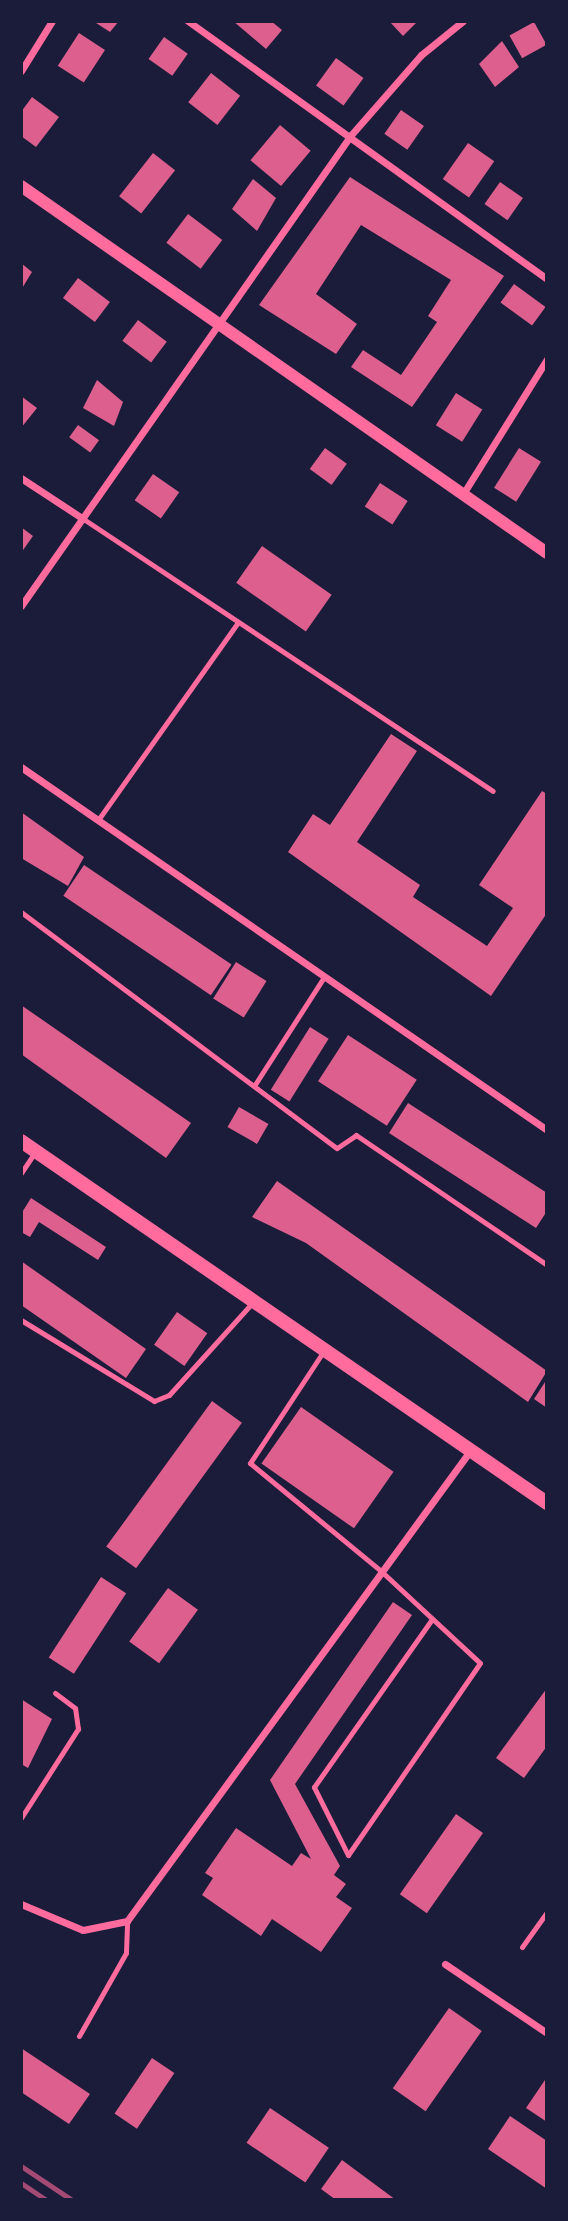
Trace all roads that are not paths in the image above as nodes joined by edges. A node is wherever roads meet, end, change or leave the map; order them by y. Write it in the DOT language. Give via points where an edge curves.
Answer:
graph roads {
  1 [pos="52,21"];
  2 [pos="188,21"];
  3 [pos="464,21"];
  4 [pos="21,71"];
  5 [pos="351,135"];
  6 [pos="21,186"];
  7 [pos="547,279"];
  8 [pos="218,321"];
  9 [pos="547,359"];
  10 [pos="21,478"];
  11 [pos="463,494"];
  12 [pos="82,517"];
  13 [pos="547,553"];
  14 [pos="21,606"];
  15 [pos="238,622"];
  16 [pos="21,767"];
  17 [pos="493,791"];
  18 [pos="98,820"];
  19 [pos="21,912"];
  20 [pos="324,977"];
  21 [pos="254,1086"];
  22 [pos="547,1130"];
  23 [pos="21,1141"];
  24 [pos="36,1152"];
  25 [pos="21,1172"];
  26 [pos="547,1265"];
  27 [pos="253,1301"];
  28 [pos="21,1320"];
  29 [pos="324,1350"];
  30 [pos="470,1451"];
  31 [pos="547,1503"];
  32 [pos="381,1571"];
  33 [pos="432,1619"];
  34 [pos="55,1693"];
  35 [pos="21,1818"];
  36 [pos="21,1904"];
  37 [pos="547,1912"];
  38 [pos="127,1921"];
  39 [pos="522,1947"];
  40 [pos="445,1964"];
  41 [pos="547,2033"];
  42 [pos="79,2036"];
  1 -- 4 [label="street"];
  2 -- 5 [label="street"];
  3 -- 5 [label="street" via="421,55"];
  5 -- 7 [label="street"];
  5 -- 8 [label="street"];
  6 -- 8 [label="street"];
  8 -- 11 [label="street"];
  8 -- 12 [label="street"];
  9 -- 11 [label="street"];
  10 -- 12 [label="street"];
  11 -- 13 [label="street"];
  12 -- 14 [label="street"];
  12 -- 15 [label="lane"];
  15 -- 17 [label="lane"];
  15 -- 18 [label="lane"];
  16 -- 18 [label="street"];
  18 -- 20 [label="street"];
  19 -- 21 [label="lane"];
  20 -- 21 [label="lane"];
  20 -- 22 [label="street"];
  21 -- 26 [label="lane" via="337,1147 356,1135"];
  23 -- 24 [label="main road"];
  24 -- 25 [label="lane"];
  24 -- 27 [label="main road"];
  27 -- 28 [label="lane" via="169,1395 154,1401"];
  27 -- 29 [label="main road"];
  29 -- 30 [label="main road"];
  29 -- 32 [label="lane" via="250,1463"];
  30 -- 31 [label="main road"];
  30 -- 32 [label="street"];
  32 -- 33 [label="lane"];
  32 -- 38 [label="street"];
  33 -- 33 [label="lane" via="314,1787 348,1855 480,1663"];
  34 -- 35 [label="lane" via="75,1708 78,1729"];
  36 -- 38 [label="street" via="83,1930"];
  37 -- 39 [label="lane"];
  38 -- 42 [label="lane" via="126,1953"];
  40 -- 41 [label="street"];
}
